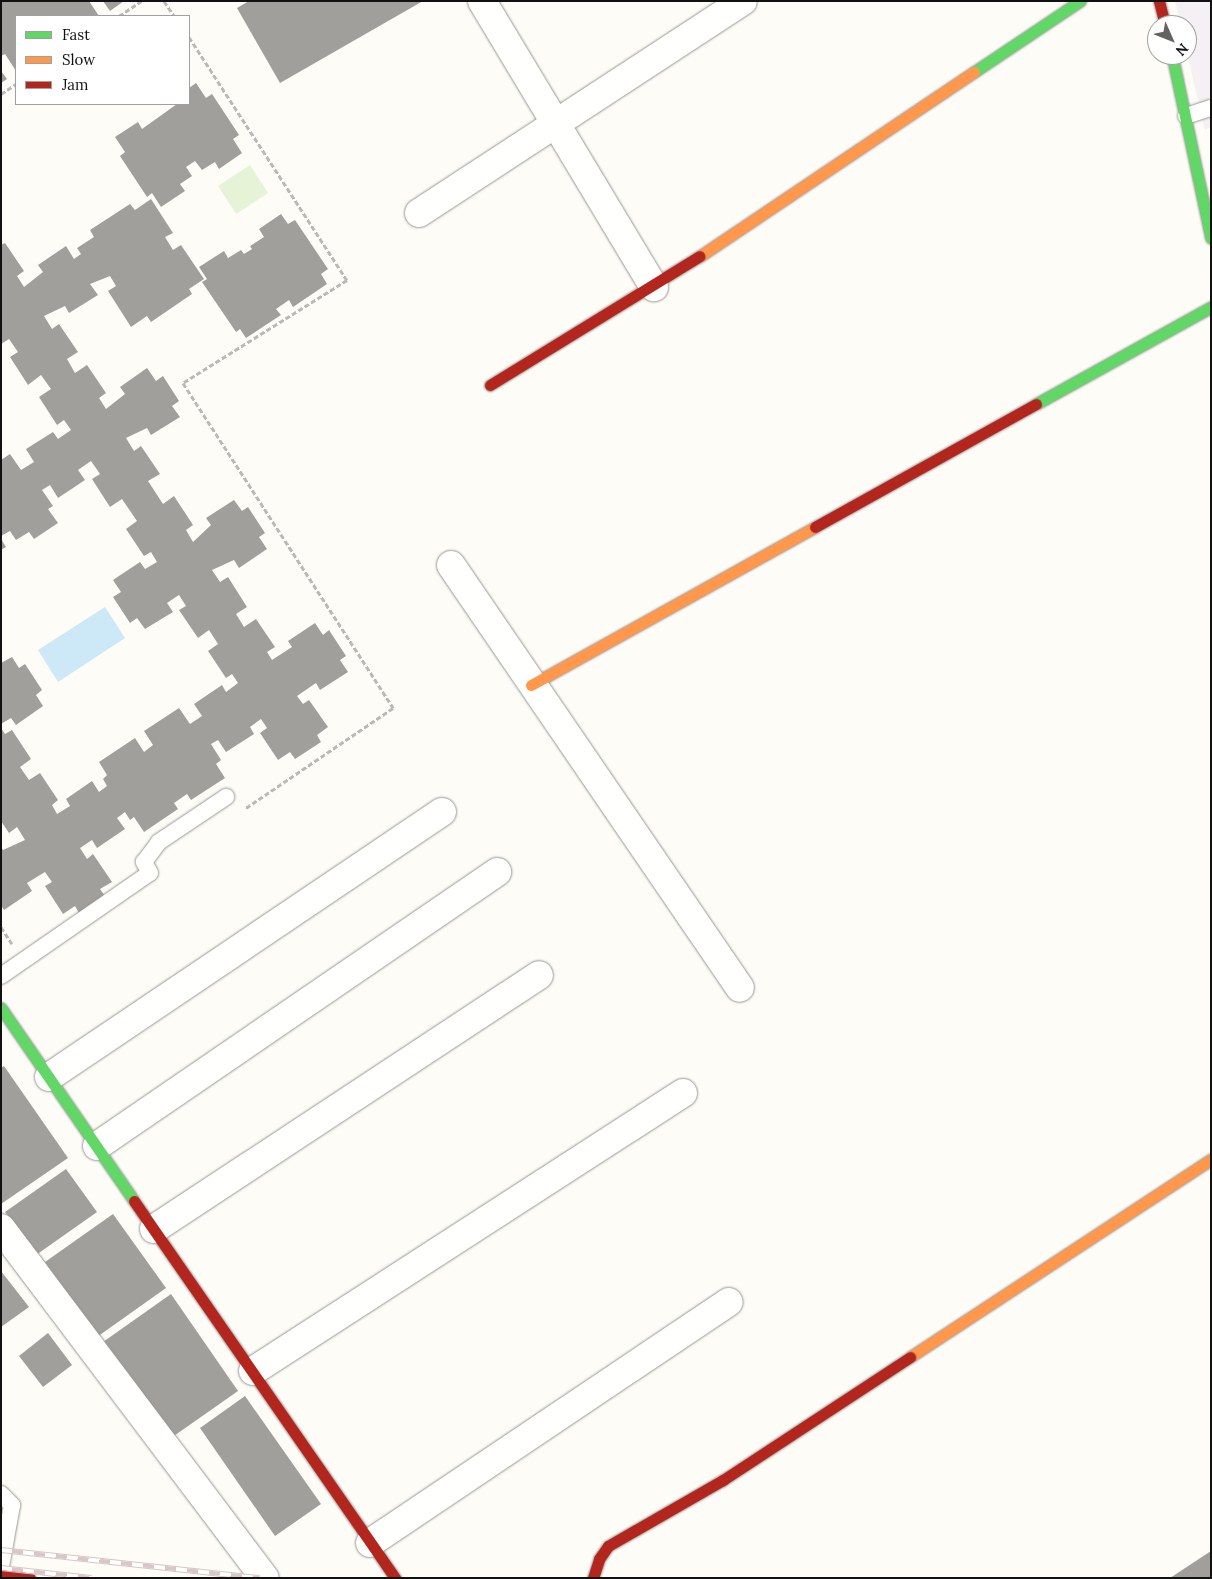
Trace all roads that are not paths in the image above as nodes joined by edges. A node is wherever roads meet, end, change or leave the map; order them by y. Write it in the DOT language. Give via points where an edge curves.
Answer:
graph roads {
  1 [pos="482,1"];
  2 [pos="743,1"];
  3 [pos="1080,1"];
  4 [pos="1159,1"];
  5 [pos="1162,15"];
  6 [pos="1174,65"];
  7 [pos="1211,108"];
  8 [pos="1186,116"];
  9 [pos="554,125"];
  10 [pos="419,213"];
  11 [pos="1211,238"];
  12 [pos="654,287"];
  13 [pos="1211,307"];
  14 [pos="490,385"];
  15 [pos="451,565"];
  16 [pos="531,685"];
  17 [pos="226,797"];
  18 [pos="442,812"];
  19 [pos="497,872"];
  20 [pos="539,975"];
  21 [pos="1,976"];
  22 [pos="740,988"];
  23 [pos="1,1008"];
  24 [pos="49,1077"];
  25 [pos="683,1093"];
  26 [pos="97,1146"];
  27 [pos="1211,1159"];
  28 [pos="1,1228"];
  29 [pos="154,1229"];
  30 [pos="728,1302"];
  31 [pos="253,1371"];
  32 [pos="1,1494"];
  33 [pos="370,1543"];
  34 [pos="1,1567"];
  35 [pos="1,1575"];
  36 [pos="30,1578"];
  37 [pos="266,1578"];
  38 [pos="395,1578"];
  39 [pos="593,1578"];
  1 -- 9 [label="street"];
  2 -- 9 [label="street"];
  3 -- 12 [label="street"];
  4 -- 5 [label="street"];
  6 -- 8 [label="street"];
  7 -- 8 [label="lane"];
  8 -- 11 [label="street"];
  9 -- 10 [label="street"];
  9 -- 12 [label="street"];
  12 -- 14 [label="street"];
  13 -- 16 [label="street"];
  15 -- 16 [label="street"];
  16 -- 22 [label="street"];
  17 -- 21 [label="lane" via="159,842 144,862 150,873"];
  18 -- 24 [label="street"];
  19 -- 26 [label="street"];
  20 -- 29 [label="street"];
  23 -- 24 [label="street"];
  24 -- 26 [label="street"];
  25 -- 31 [label="street"];
  26 -- 29 [label="street"];
  27 -- 39 [label="street" via="723,1480 608,1546 599,1559"];
  28 -- 37 [label="street"];
  29 -- 31 [label="street"];
  30 -- 33 [label="street"];
  31 -- 33 [label="street"];
  32 -- 34 [label="lane" via="12,1505"];
  33 -- 38 [label="street"];
  35 -- 36 [label="street"];
}
